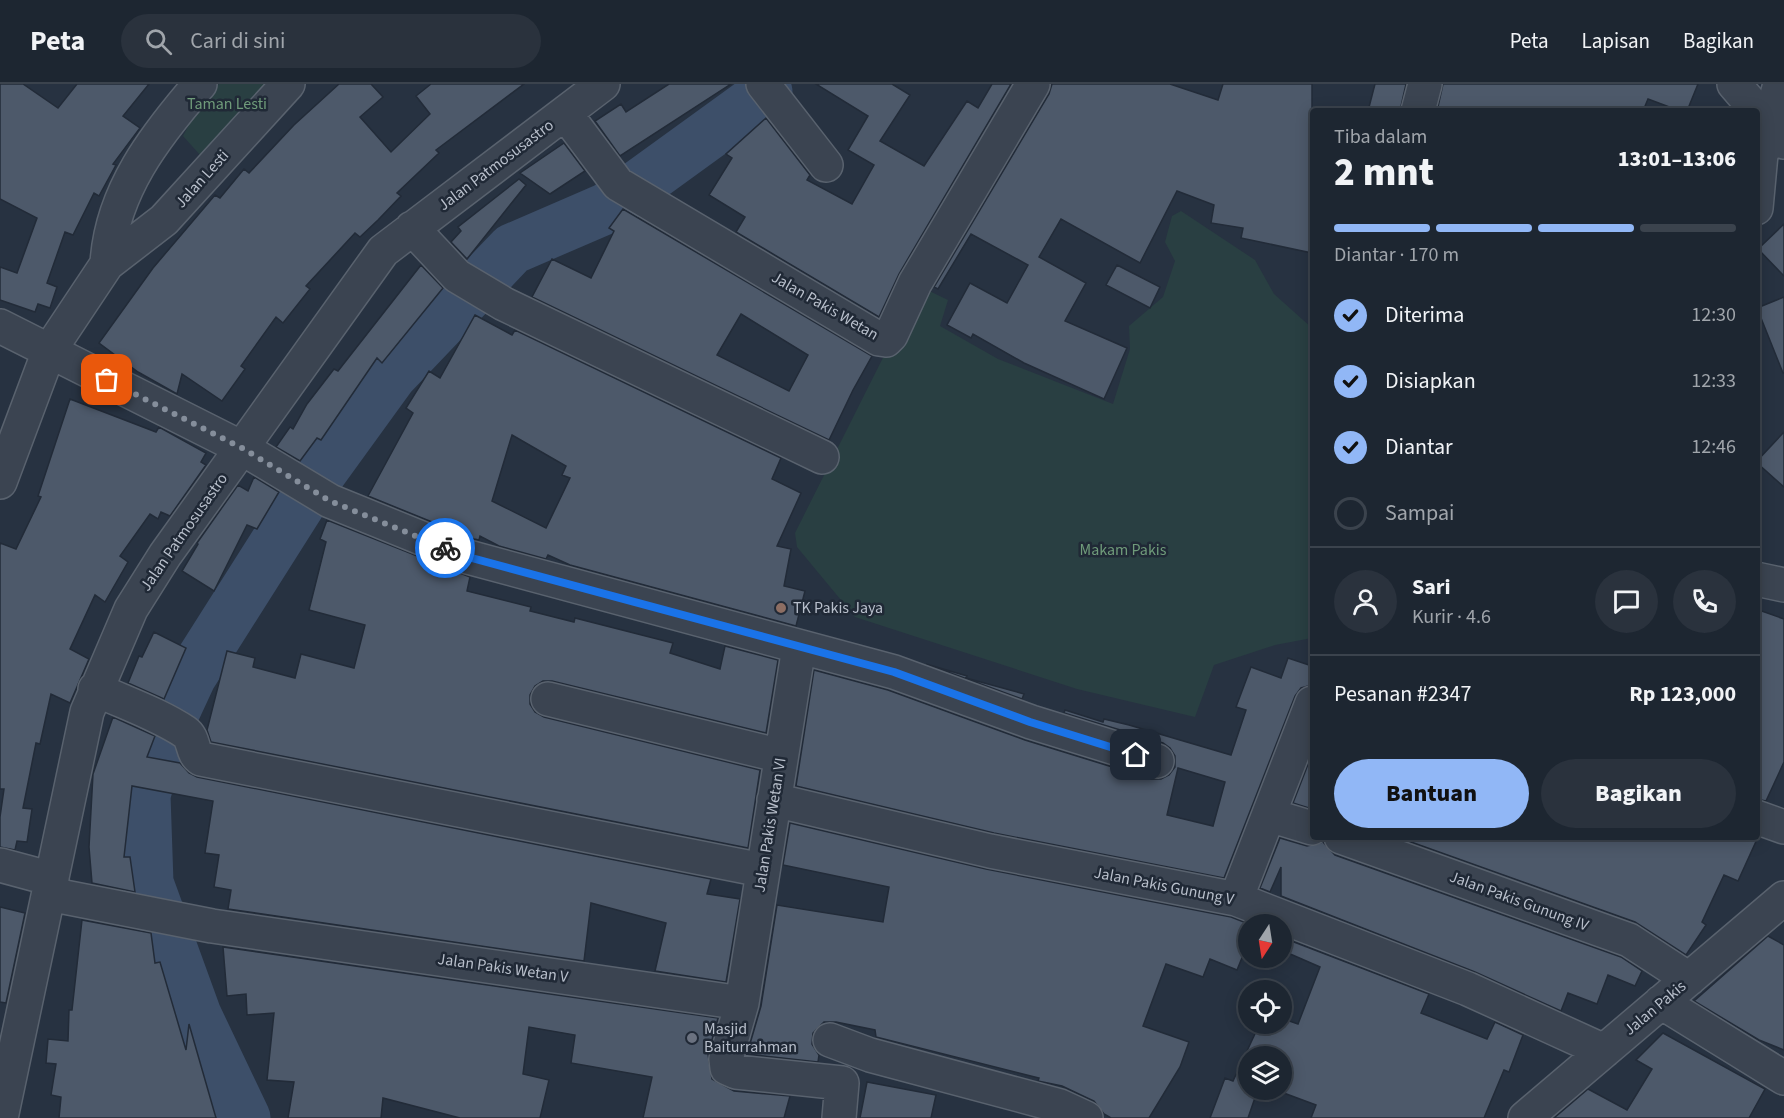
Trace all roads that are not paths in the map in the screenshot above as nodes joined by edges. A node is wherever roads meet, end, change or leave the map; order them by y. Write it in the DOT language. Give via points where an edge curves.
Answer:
graph roads {
  1 [pos="200,84"];
  2 [pos="288,84"];
  3 [pos="603,84"];
  4 [pos="763,84"];
  5 [pos="1425,84"];
  6 [pos="1734,84"];
  7 [pos="1780,84"];
  8 [pos="1030,85"];
  9 [pos="1419,108"];
  10 [pos="1755,108"];
  11 [pos="565,113"];
  12 [pos="1760,114"];
  13 [pos="1776,133"];
  14 [pos="826,165"];
  15 [pos="1760,165"];
  16 [pos="412,228"];
  17 [pos="107,264"];
  18 [pos="0,326"];
  19 [pos="49,351"];
  20 [pos="242,448"];
  21 [pos="822,457"];
  22 [pos="0,482"];
  23 [pos="1760,580"];
  24 [pos="1784,585"];
  25 [pos="799,647"];
  26 [pos="95,689"];
  27 [pos="548,699"];
  28 [pos="1310,708"];
  29 [pos="781,756"];
  30 [pos="1157,761"];
  31 [pos="774,801"];
  32 [pos="1269,816"];
  33 [pos="1760,819"];
  34 [pos="1310,827"];
  35 [pos="1784,828"];
  36 [pos="1349,840"];
  37 [pos="0,865"];
  38 [pos="762,870"];
  39 [pos="51,887"];
  40 [pos="1784,897"];
  41 [pos="1236,899"];
  42 [pos="1689,979"];
  43 [pos="1661,1002"];
  44 [pos="742,1003"];
  45 [pos="1604,1051"];
  46 [pos="1784,1078"];
  47 [pos="842,1083"];
  48 [pos="1,1118"];
  49 [pos="839,1118"];
  50 [pos="1086,1118"];
  51 [pos="1525,1118"];
  1 -- 17 [label="street, Jalan Lesti" via="157,137 125,186 108,245"];
  2 -- 17 [label="street, Jalan Lesti" via="164,220"];
  3 -- 11 [label="street, Jalan Patmosusastro"];
  4 -- 14 [label="street"];
  5 -- 9 [label="street"];
  6 -- 10 [label="street"];
  7 -- 13 [label="street"];
  8 -- 11 [label="street, Jalan Pakis Wetan" via="886,340 618,184"];
  11 -- 16 [label="street, Jalan Patmosusastro"];
  12 -- 13 [label="street"];
  13 -- 15 [label="street" via="1761,154"];
  16 -- 20 [label="street, Jalan Patmosusastro" via="383,251"];
  16 -- 21 [label="street" via="458,276 504,304"];
  17 -- 19 [label="street, Jalan Lesti"];
  18 -- 19 [label="street"];
  19 -- 20 [label="street"];
  19 -- 22 [label="street, Jalan Lesti"];
  20 -- 25 [label="street" via="330,501 468,557"];
  20 -- 26 [label="street, Jalan Patmosusastro" via="131,609"];
  23 -- 24 [label="street"];
  25 -- 29 [label="street, Jalan Pakis Wetan VI"];
  25 -- 30 [label="street" via="894,672 1030,722"];
  26 -- 38 [label="street" via="176,727 201,759"];
  26 -- 39 [label="street, Jalan Patmosusastro"];
  27 -- 29 [label="street"];
  28 -- 32 [label="street"];
  29 -- 31 [label="street, Jalan Pakis Wetan VI"];
  31 -- 38 [label="street, Jalan Pakis Wetan VI"];
  31 -- 41 [label="street, Jalan Pakis Gunung V" via="990,851"];
  32 -- 34 [label="street"];
  32 -- 41 [label="street"];
  33 -- 35 [label="street"];
  36 -- 42 [label="street, Jalan Pakis Gunung IV" via="1629,940"];
  37 -- 39 [label="street"];
  38 -- 44 [label="street, Jalan Pakis Wetan VI"];
  39 -- 44 [label="street, Jalan Pakis Wetan V" via="181,921"];
  39 -- 48 [label="street, Jalan Patmosusastro"];
  40 -- 42 [label="street, Jalan Pakis"];
  41 -- 45 [label="street, Jalan Pakis Gunung V" via="1468,989"];
  42 -- 43 [label="street, Jalan Pakis"];
  43 -- 45 [label="street, Jalan Pakis"];
  43 -- 46 [label="street"];
  44 -- 47 [label="street" via="727,1068"];
  45 -- 51 [label="street, Jalan Pakis"];
  47 -- 49 [label="street"];
  47 -- 50 [label="street" via="840,1044 1060,1106"];
}
